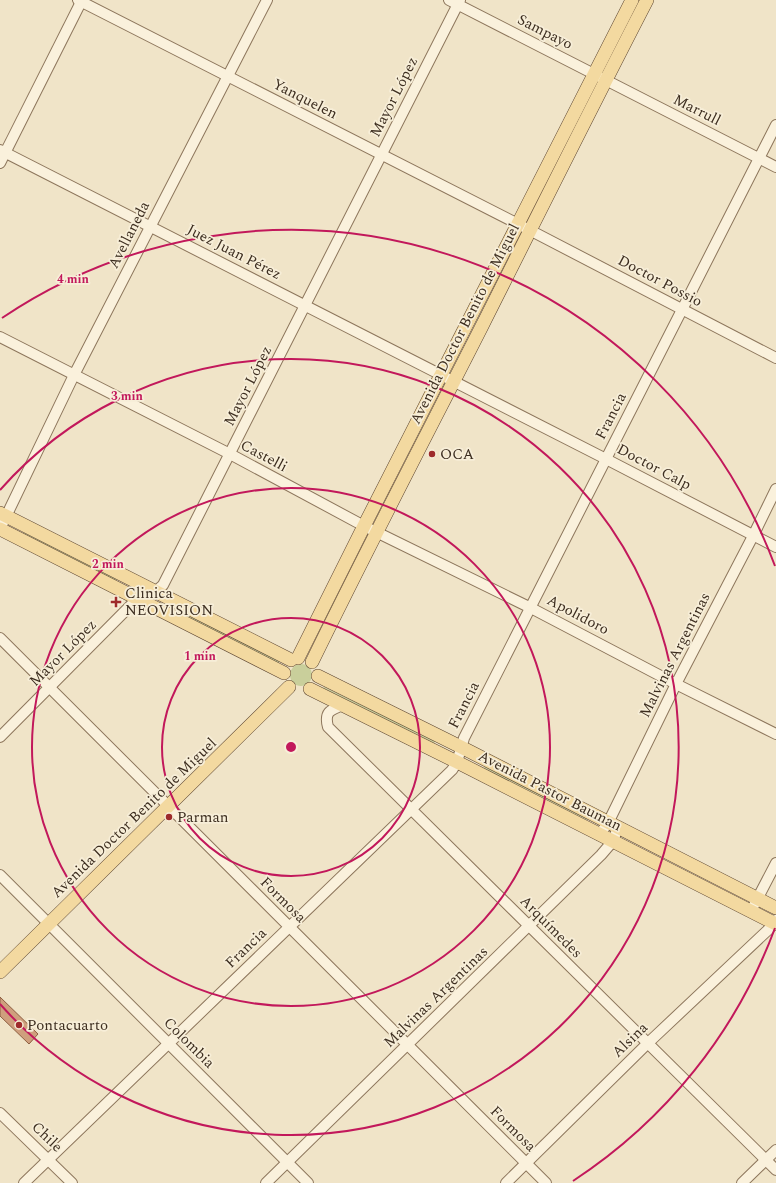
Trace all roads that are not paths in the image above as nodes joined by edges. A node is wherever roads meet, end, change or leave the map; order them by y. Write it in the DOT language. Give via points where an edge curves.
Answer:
graph roads {
  1 [pos="80,0"];
  2 [pos="266,0"];
  3 [pos="632,0"];
  4 [pos="647,0"];
  5 [pos="456,2"];
  6 [pos="227,76"];
  7 [pos="600,78"];
  8 [pos="776,125"];
  9 [pos="3,151"];
  10 [pos="381,155"];
  11 [pos="759,158"];
  12 [pos="0,163"];
  13 [pos="776,167"];
  14 [pos="518,224"];
  15 [pos="150,226"];
  16 [pos="531,230"];
  17 [pos="305,305"];
  18 [pos="682,309"];
  19 [pos="0,337"];
  20 [pos="776,358"];
  21 [pos="74,375"];
  22 [pos="441,375"];
  23 [pos="454,382"];
  24 [pos="230,454"];
  25 [pos="606,459"];
  26 [pos="776,489"];
  27 [pos="3,515"];
  28 [pos="364,526"];
  29 [pos="0,529"];
  30 [pos="376,532"];
  31 [pos="753,536"];
  32 [pos="776,547"];
  33 [pos="156,592"];
  34 [pos="137,599"];
  35 [pos="531,608"];
  36 [pos="0,638"];
  37 [pos="295,659"];
  38 [pos="312,662"];
  39 [pos="284,673"];
  40 [pos="318,676"];
  41 [pos="676,684"];
  42 [pos="290,687"];
  43 [pos="50,688"];
  44 [pos="310,689"];
  45 [pos="342,705"];
  46 [pos="776,734"];
  47 [pos="0,737"];
  48 [pos="461,747"];
  49 [pos="457,762"];
  50 [pos="168,806"];
  51 [pos="411,809"];
  52 [pos="613,825"];
  53 [pos="600,835"];
  54 [pos="613,841"];
  55 [pos="776,863"];
  56 [pos="0,875"];
  57 [pos="754,905"];
  58 [pos="776,908"];
  59 [pos="49,924"];
  60 [pos="530,926"];
  61 [pos="289,927"];
  62 [pos="774,927"];
  63 [pos="0,972"];
  64 [pos="169,1043"];
  65 [pos="648,1043"];
  66 [pos="408,1045"];
  67 [pos="0,1113"];
  68 [pos="776,1150"];
  69 [pos="48,1160"];
  70 [pos="766,1160"];
  71 [pos="287,1162"];
  72 [pos="526,1163"];
  73 [pos="776,1170"];
  74 [pos="24,1183"];
  75 [pos="72,1183"];
  76 [pos="266,1183"];
  77 [pos="308,1183"];
  78 [pos="506,1183"];
  79 [pos="546,1183"];
  80 [pos="742,1183"];
  1 -- 6 [label="street, Yanquelen"];
  1 -- 9 [label="street"];
  2 -- 6 [label="street, Avellaneda"];
  3 -- 7 [label="main road, Avenida Doctor Benito de Miguel"];
  4 -- 7 [label="main road, Avenida Doctor Benito de Miguel"];
  5 -- 7 [label="street, Sampayo"];
  5 -- 10 [label="street, Mayor López"];
  6 -- 10 [label="street, Yanquelen"];
  6 -- 15 [label="street, Avellaneda"];
  7 -- 11 [label="street, Marrull"];
  7 -- 14 [label="main road, Avenida Doctor Benito de Miguel"];
  7 -- 16 [label="main road, Avenida Doctor Benito de Miguel"];
  8 -- 11 [label="street, Francia"];
  9 -- 12 [label="street"];
  9 -- 15 [label="street, Juez Juan Pérez"];
  10 -- 14 [label="street, Yanquelen"];
  10 -- 17 [label="street, Mayor López"];
  11 -- 13 [label="street, Marrull"];
  11 -- 18 [label="street, Francia"];
  14 -- 16 [label="street, Doctor Possio"];
  14 -- 22 [label="main road, Avenida Doctor Benito de Miguel"];
  15 -- 17 [label="street, Juez Juan Pérez"];
  15 -- 21 [label="street, Avellaneda"];
  16 -- 18 [label="street, Doctor Possio"];
  16 -- 23 [label="main road, Avenida Doctor Benito de Miguel"];
  17 -- 22 [label="street, Juez Juan Pérez"];
  17 -- 24 [label="street, Mayor López"];
  18 -- 20 [label="street, Doctor Possio"];
  18 -- 25 [label="street, Francia"];
  19 -- 21 [label="street, Castelli"];
  21 -- 24 [label="street, Castelli"];
  21 -- 27 [label="street, Avellaneda"];
  22 -- 23 [label="street, Juez Juan Pérez"];
  22 -- 28 [label="main road, Avenida Doctor Benito de Miguel"];
  23 -- 25 [label="street, Doctor Calp"];
  23 -- 30 [label="main road, Avenida Doctor Benito de Miguel"];
  24 -- 28 [label="street, Castelli"];
  24 -- 33 [label="street, Mayor López" via="163,585"];
  25 -- 31 [label="street, Doctor Calp"];
  25 -- 35 [label="street, Francia"];
  26 -- 31 [label="street, Malvinas Argentinas"];
  27 -- 29 [label="street, Avellaneda"];
  27 -- 33 [label="main road"];
  28 -- 30 [label="street, Apolidoro"];
  28 -- 37 [label="main road, Avenida Doctor Benito de Miguel"];
  29 -- 34 [label="main road"];
  30 -- 35 [label="street, Apolidoro"];
  30 -- 38 [label="main road, Avenida Doctor Benito de Miguel"];
  31 -- 32 [label="street, Doctor Calp"];
  31 -- 41 [label="street, Malvinas Argentinas"];
  33 -- 34 [label="street, Mayor López"];
  33 -- 37 [label="main road"];
  34 -- 39 [label="main road"];
  34 -- 43 [label="street, Mayor López"];
  35 -- 41 [label="street, Apolidoro"];
  35 -- 48 [label="street, Francia"];
  36 -- 43 [label="street, Formosa"];
  37 -- 38 [label="main road" via="306,658"];
  37 -- 39 [label="main road" via="288,664"];
  38 -- 40 [label="main road"];
  39 -- 42 [label="main road" via="286,683"];
  40 -- 44 [label="main road"];
  40 -- 48 [label="main road, Avenida Pastor Bauman"];
  41 -- 46 [label="street, Apolidoro"];
  41 -- 52 [label="street, Malvinas Argentinas"];
  42 -- 44 [label="main road" via="299,692"];
  42 -- 50 [label="main road, Avenida Doctor Benito de Miguel"];
  43 -- 47 [label="street, Mayor López"];
  43 -- 50 [label="street, Formosa"];
  44 -- 45 [label="main road, Avenida Pastor Bauman"];
  45 -- 49 [label="main road, Avenida Pastor Bauman"];
  45 -- 51 [label="street, Arquímedes" via="327,714 328,727"];
  48 -- 49 [label="street, Francia"];
  48 -- 52 [label="main road, Avenida Pastor Bauman"];
  49 -- 51 [label="street, Francia" via="452,770"];
  49 -- 53 [label="main road, Avenida Pastor Bauman"];
  50 -- 59 [label="main road, Avenida Doctor Benito de Miguel"];
  50 -- 61 [label="street, Formosa"];
  51 -- 60 [label="street, Arquímedes"];
  51 -- 61 [label="street, Francia"];
  52 -- 53 [label="street, Malvinas Argentinas"];
  52 -- 54 [label="street, Malvinas Argentinas"];
  52 -- 57 [label="main road, Avenida Pastor Bauman"];
  53 -- 54 [label="main road, Avenida Pastor Bauman"];
  54 -- 57 [label="main road, Avenida Pastor Bauman"];
  54 -- 60 [label="street, Malvinas Argentinas"];
  55 -- 57 [label="street"];
  56 -- 59 [label="street, Colombia"];
  57 -- 58 [label="main road, Avenida Pastor Bauman"];
  57 -- 62 [label="main road, Avenida Pastor Bauman"];
  59 -- 63 [label="main road, Avenida Doctor Benito de Miguel"];
  59 -- 64 [label="street, Colombia"];
  60 -- 65 [label="street, Arquímedes"];
  60 -- 66 [label="street, Malvinas Argentinas"];
  61 -- 64 [label="street, Francia"];
  61 -- 66 [label="street, Formosa"];
  62 -- 65 [label="street, Alsina"];
  64 -- 69 [label="street, Francia"];
  64 -- 71 [label="street, Colombia"];
  65 -- 70 [label="street, Arquímedes"];
  65 -- 72 [label="street, Alsina"];
  66 -- 71 [label="street, Malvinas Argentinas"];
  66 -- 72 [label="street, Formosa"];
  67 -- 69 [label="street, Chile"];
  68 -- 70 [label="street"];
  69 -- 74 [label="street, Francia"];
  69 -- 75 [label="street, Chile"];
  70 -- 73 [label="street, Arquímedes"];
  70 -- 80 [label="street"];
  71 -- 76 [label="street, Malvinas Argentinas"];
  71 -- 77 [label="street, Colombia"];
  72 -- 78 [label="street, Alsina"];
  72 -- 79 [label="street, Formosa"];
}
